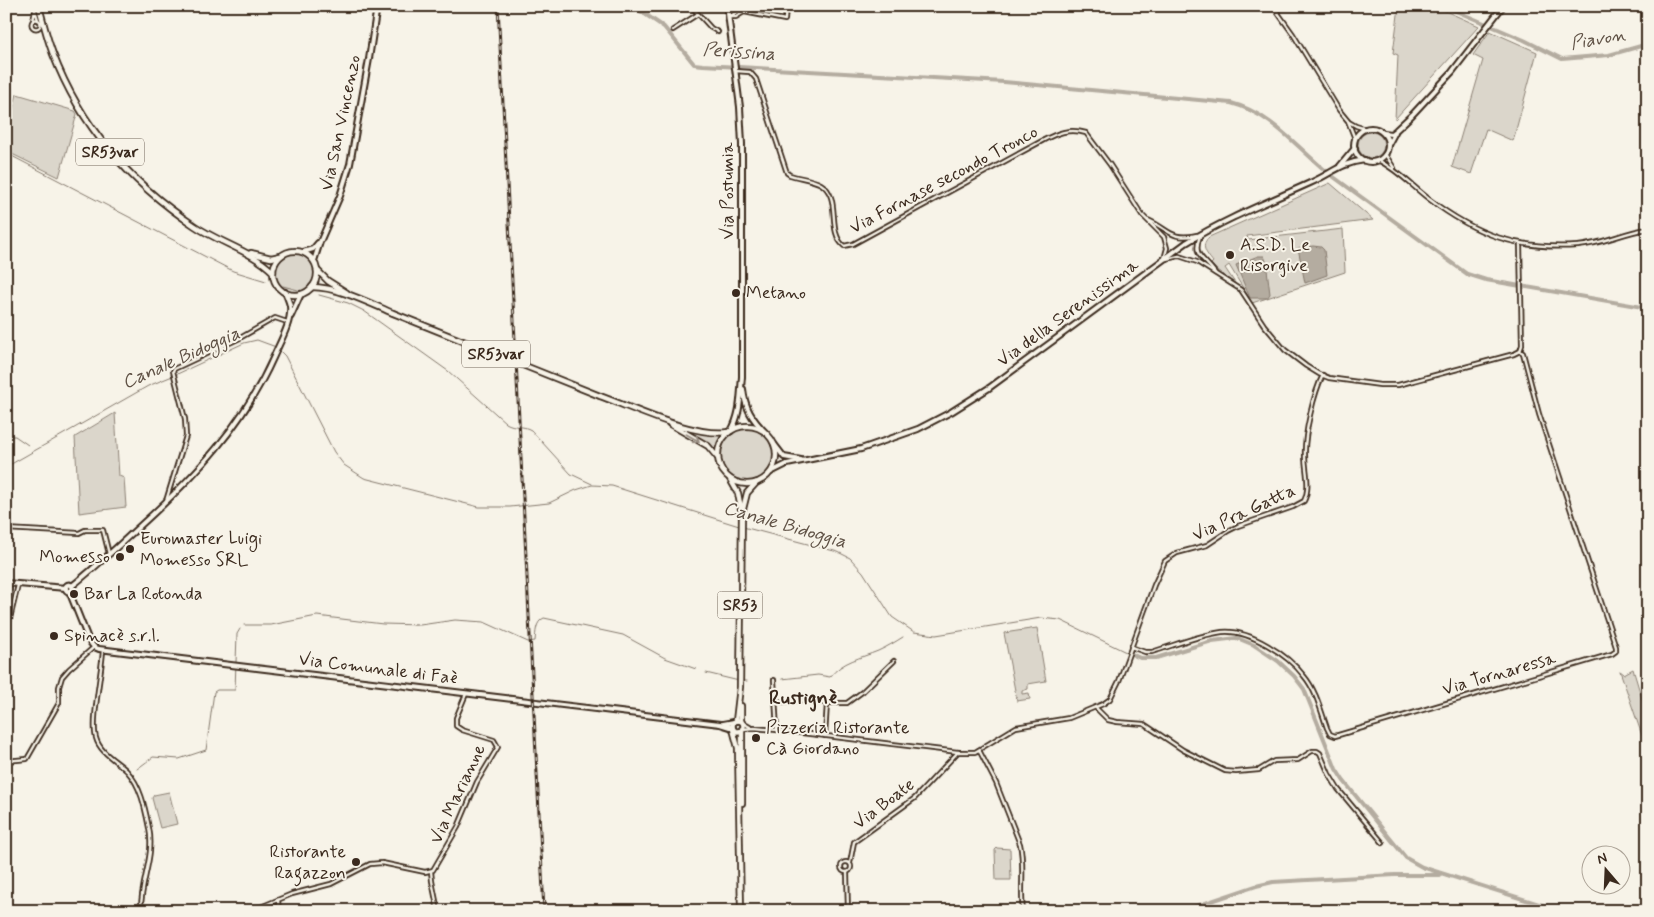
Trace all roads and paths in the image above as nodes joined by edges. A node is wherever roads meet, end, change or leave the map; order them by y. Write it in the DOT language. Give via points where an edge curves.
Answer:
graph roads {
  1 [pos="377,6"];
  2 [pos="691,6"];
  3 [pos="727,6"];
  4 [pos="786,6"];
  5 [pos="1273,6"];
  6 [pos="1503,6"];
  7 [pos="36,7"];
  8 [pos="698,14"];
  9 [pos="729,17"];
  10 [pos="33,21"];
  11 [pos="39,21"];
  12 [pos="673,30"];
  13 [pos="718,32"];
  14 [pos="735,71"];
  15 [pos="1348,121"];
  16 [pos="1366,129"];
  17 [pos="1396,130"];
  18 [pos="1384,133"];
  19 [pos="1355,139"];
  20 [pos="1388,145"];
  21 [pos="1355,148"];
  22 [pos="1385,154"];
  23 [pos="1365,160"];
  24 [pos="1378,160"];
  25 [pos="1339,167"];
  26 [pos="1395,169"];
  27 [pos="1147,219"];
  28 [pos="1648,229"];
  29 [pos="1201,234"];
  30 [pos="320,242"];
  31 [pos="1520,243"];
  32 [pos="240,250"];
  33 [pos="303,252"];
  34 [pos="282,255"];
  35 [pos="314,260"];
  36 [pos="1164,260"];
  37 [pos="317,270"];
  38 [pos="273,272"];
  39 [pos="1216,274"];
  40 [pos="312,287"];
  41 [pos="285,292"];
  42 [pos="301,294"];
  43 [pos="353,296"];
  44 [pos="288,320"];
  45 [pos="1520,350"];
  46 [pos="1323,376"];
  47 [pos="742,377"];
  48 [pos="664,421"];
  49 [pos="730,431"];
  50 [pos="765,432"];
  51 [pos="774,444"];
  52 [pos="718,459"];
  53 [pos="806,460"];
  54 [pos="771,472"];
  55 [pos="729,478"];
  56 [pos="756,483"];
  57 [pos="166,503"];
  58 [pos="742,513"];
  59 [pos="6,530"];
  60 [pos="109,554"];
  61 [pos="6,582"];
  62 [pos="18,583"];
  63 [pos="68,590"];
  64 [pos="6,635"];
  65 [pos="94,647"];
  66 [pos="1131,648"];
  67 [pos="103,650"];
  68 [pos="894,661"];
  69 [pos="774,680"];
  70 [pos="466,693"];
  71 [pos="776,702"];
  72 [pos="827,703"];
  73 [pos="1096,708"];
  74 [pos="720,724"];
  75 [pos="740,724"];
  76 [pos="733,729"];
  77 [pos="777,730"];
  78 [pos="825,736"];
  79 [pos="979,750"];
  80 [pos="958,752"];
  81 [pos="6,762"];
  82 [pos="740,829"];
  83 [pos="1383,843"];
  84 [pos="849,863"];
  85 [pos="431,871"];
  86 [pos="848,872"];
  87 [pos="278,900"];
  88 [pos="141,911"];
  89 [pos="251,911"];
  90 [pos="279,911"];
  91 [pos="438,911"];
  92 [pos="741,911"];
  93 [pos="848,911"];
  94 [pos="1023,911"];
  1 -- 30 [label="main road, Via San Vincenzo" via="350,164"];
  2 -- 8 [label="street"];
  3 -- 9 [label="main road, Via Postumia"];
  4 -- 9 [label="street" via="784,20 744,12 736,12"];
  5 -- 15 [label="street"];
  6 -- 17 [label="main road" via="1452,72"];
  7 -- 10 [label="street"];
  7 -- 11 [label="street"];
  7 -- 32 [label="main road, SR53var" via="60,70 84,115 109,151 169,209"];
  8 -- 12 [label="street"];
  8 -- 13 [label="street"];
  9 -- 14 [label="main road, Via Postumia"];
  10 -- 11 [label="street"];
  10 -- 11 [label="street" via="35,29 40,26"];
  14 -- 27 [label="street, Via Fornase secondo Tronco" via="750,72 756,79 787,173 820,184 828,193 836,232 844,246 1042,141 1070,130 1086,133"];
  14 -- 47 [label="main road, Via Postumia" via="742,144"];
  15 -- 16 [label="street"];
  15 -- 19 [label="street"];
  16 -- 18 [label="main road" via="1376,128"];
  16 -- 19 [label="main road"];
  17 -- 18 [label="main road" via="1391,134"];
  17 -- 20 [label="main road"];
  18 -- 20 [label="main road"];
  19 -- 21 [label="main road"];
  20 -- 22 [label="main road"];
  21 -- 23 [label="main road" via="1360,158"];
  21 -- 25 [label="main road, Via della Serenissima"];
  22 -- 24 [label="main road"];
  22 -- 26 [label="street"];
  23 -- 24 [label="main road"];
  23 -- 25 [label="main road, Via della Serenissima"];
  24 -- 26 [label="street"];
  25 -- 29 [label="main road, Via della Serenissima"];
  26 -- 31 [label="street" via="1445,211 1474,229"];
  27 -- 29 [label="street, Via Fornase secondo Tronco" via="1172,235 1186,238"];
  27 -- 36 [label="street, Via Fornase secondo Tronco" via="1166,241"];
  28 -- 31 [label="street" via="1589,245"];
  29 -- 36 [label="main road, Via della Serenissima"];
  29 -- 39 [label="street" via="1197,250"];
  30 -- 33 [label="main road" via="312,250"];
  30 -- 35 [label="main road, Via San Vincenzo"];
  31 -- 45 [label="street"];
  32 -- 34 [label="main road, SR53var" via="271,258"];
  32 -- 38 [label="main road, SR53var"];
  33 -- 34 [label="main road, SR53var" via="289,251"];
  33 -- 35 [label="main road"];
  34 -- 38 [label="main road"];
  35 -- 37 [label="main road"];
  36 -- 39 [label="street" via="1179,256 1187,258"];
  36 -- 53 [label="main road, Via della Serenissima" via="989,388 951,412 918,429 861,449"];
  37 -- 40 [label="main road"];
  37 -- 43 [label="main road, SR53var"];
  38 -- 41 [label="main road, SR53var" via="277,285"];
  39 -- 46 [label="street" via="1241,290 1285,350"];
  40 -- 42 [label="main road"];
  40 -- 43 [label="main road, SR53var"];
  41 -- 42 [label="main road"];
  41 -- 44 [label="main road" via="290,307"];
  42 -- 44 [label="main road"];
  43 -- 48 [label="main road, SR53var, bridge"];
  44 -- 57 [label="main road" via="276,352 250,401 204,465"];
  44 -- 57 [label="street" via="275,318 175,368 186,436"];
  45 -- 46 [label="street" via="1398,385"];
  45 -- 66 [label="street, Via Tornaressa" via="1616,651 1335,736 1330,734 1304,676 1290,662 1250,636 1237,632 1212,634 1152,652"];
  46 -- 66 [label="street, Via Pra Gatta" via="1306,440 1307,490 1304,501 1238,526 1207,545 1171,556 1161,568"];
  47 -- 49 [label="main road, Via Postumia" via="739,413"];
  47 -- 50 [label="main road, Via Postumia" via="748,412"];
  48 -- 49 [label="main road, SR53var" via="718,434"];
  48 -- 52 [label="main road, SR53var, one-way" via="708,446"];
  49 -- 50 [label="main road" via="749,426"];
  49 -- 52 [label="main road" via="720,446"];
  50 -- 51 [label="main road"];
  51 -- 53 [label="main road" via="780,454 788,458"];
  51 -- 54 [label="main road" via="776,460"];
  52 -- 55 [label="main road, SR53"];
  53 -- 54 [label="main road, Via della Serenissima"];
  54 -- 56 [label="main road, SR53"];
  55 -- 56 [label="main road" via="738,483"];
  55 -- 58 [label="main road, SR53" via="738,493"];
  56 -- 58 [label="main road, SR53" via="747,493"];
  57 -- 60 [label="main road"];
  58 -- 75 [label="main road, SR53"];
  59 -- 60 [label="street" via="79,533 103,530"];
  60 -- 63 [label="main road" via="72,586 68,585"];
  61 -- 62 [label="main road"];
  62 -- 63 [label="main road"];
  62 -- 64 [label="street"];
  63 -- 65 [label="main road"];
  65 -- 67 [label="main road, Via Comunale di Faè"];
  65 -- 81 [label="street" via="62,678 59,703 27,759"];
  66 -- 73 [label="street, Via Pra Gatta" via="1110,699"];
  67 -- 70 [label="main road, Via Comunale di Faè"];
  67 -- 88 [label="street" via="94,731 98,744 133,780 142,798 152,847 141,893"];
  68 -- 72 [label="street" via="851,702"];
  69 -- 71 [label="street"];
  70 -- 74 [label="main road, Via Comunale di Faè"];
  70 -- 85 [label="street, Via Marianne" via="456,726 494,740 498,747 476,782 442,858"];
  71 -- 72 [label="street" via="808,700"];
  71 -- 77 [label="street"];
  72 -- 78 [label="street"];
  73 -- 79 [label="street, Via Pra Gatta" via="1059,720 1016,727"];
  73 -- 83 [label="street" via="1108,720 1144,724 1183,750 1225,771 1259,770 1277,760 1298,760 1318,751 1338,789"];
  74 -- 75 [label="main road, Via Comunale di Faè"];
  74 -- 76 [label="main road, Via Comunale di Faè"];
  75 -- 76 [label="main road"];
  75 -- 76 [label="main road" via="738,732"];
  75 -- 77 [label="street, Via Pra Gatta"];
  75 -- 82 [label="main road, SR53"];
  76 -- 82 [label="main road, SR53" via="738,748"];
  77 -- 78 [label="street, Via Pra Gatta"];
  78 -- 80 [label="street, Via Pra Gatta"];
  79 -- 80 [label="street, Via Pra Gatta"];
  79 -- 94 [label="street" via="996,783 1022,853"];
  80 -- 84 [label="street, Via Boate" via="915,798 854,842"];
  82 -- 92 [label="main road, SR53"];
  84 -- 86 [label="street"];
  84 -- 86 [label="street" via="844,862 841,866"];
  85 -- 87 [label="street" via="376,862 331,884"];
  85 -- 91 [label="street"];
  86 -- 93 [label="street"];
  87 -- 89 [label="street"];
  87 -- 90 [label="street"];
}
